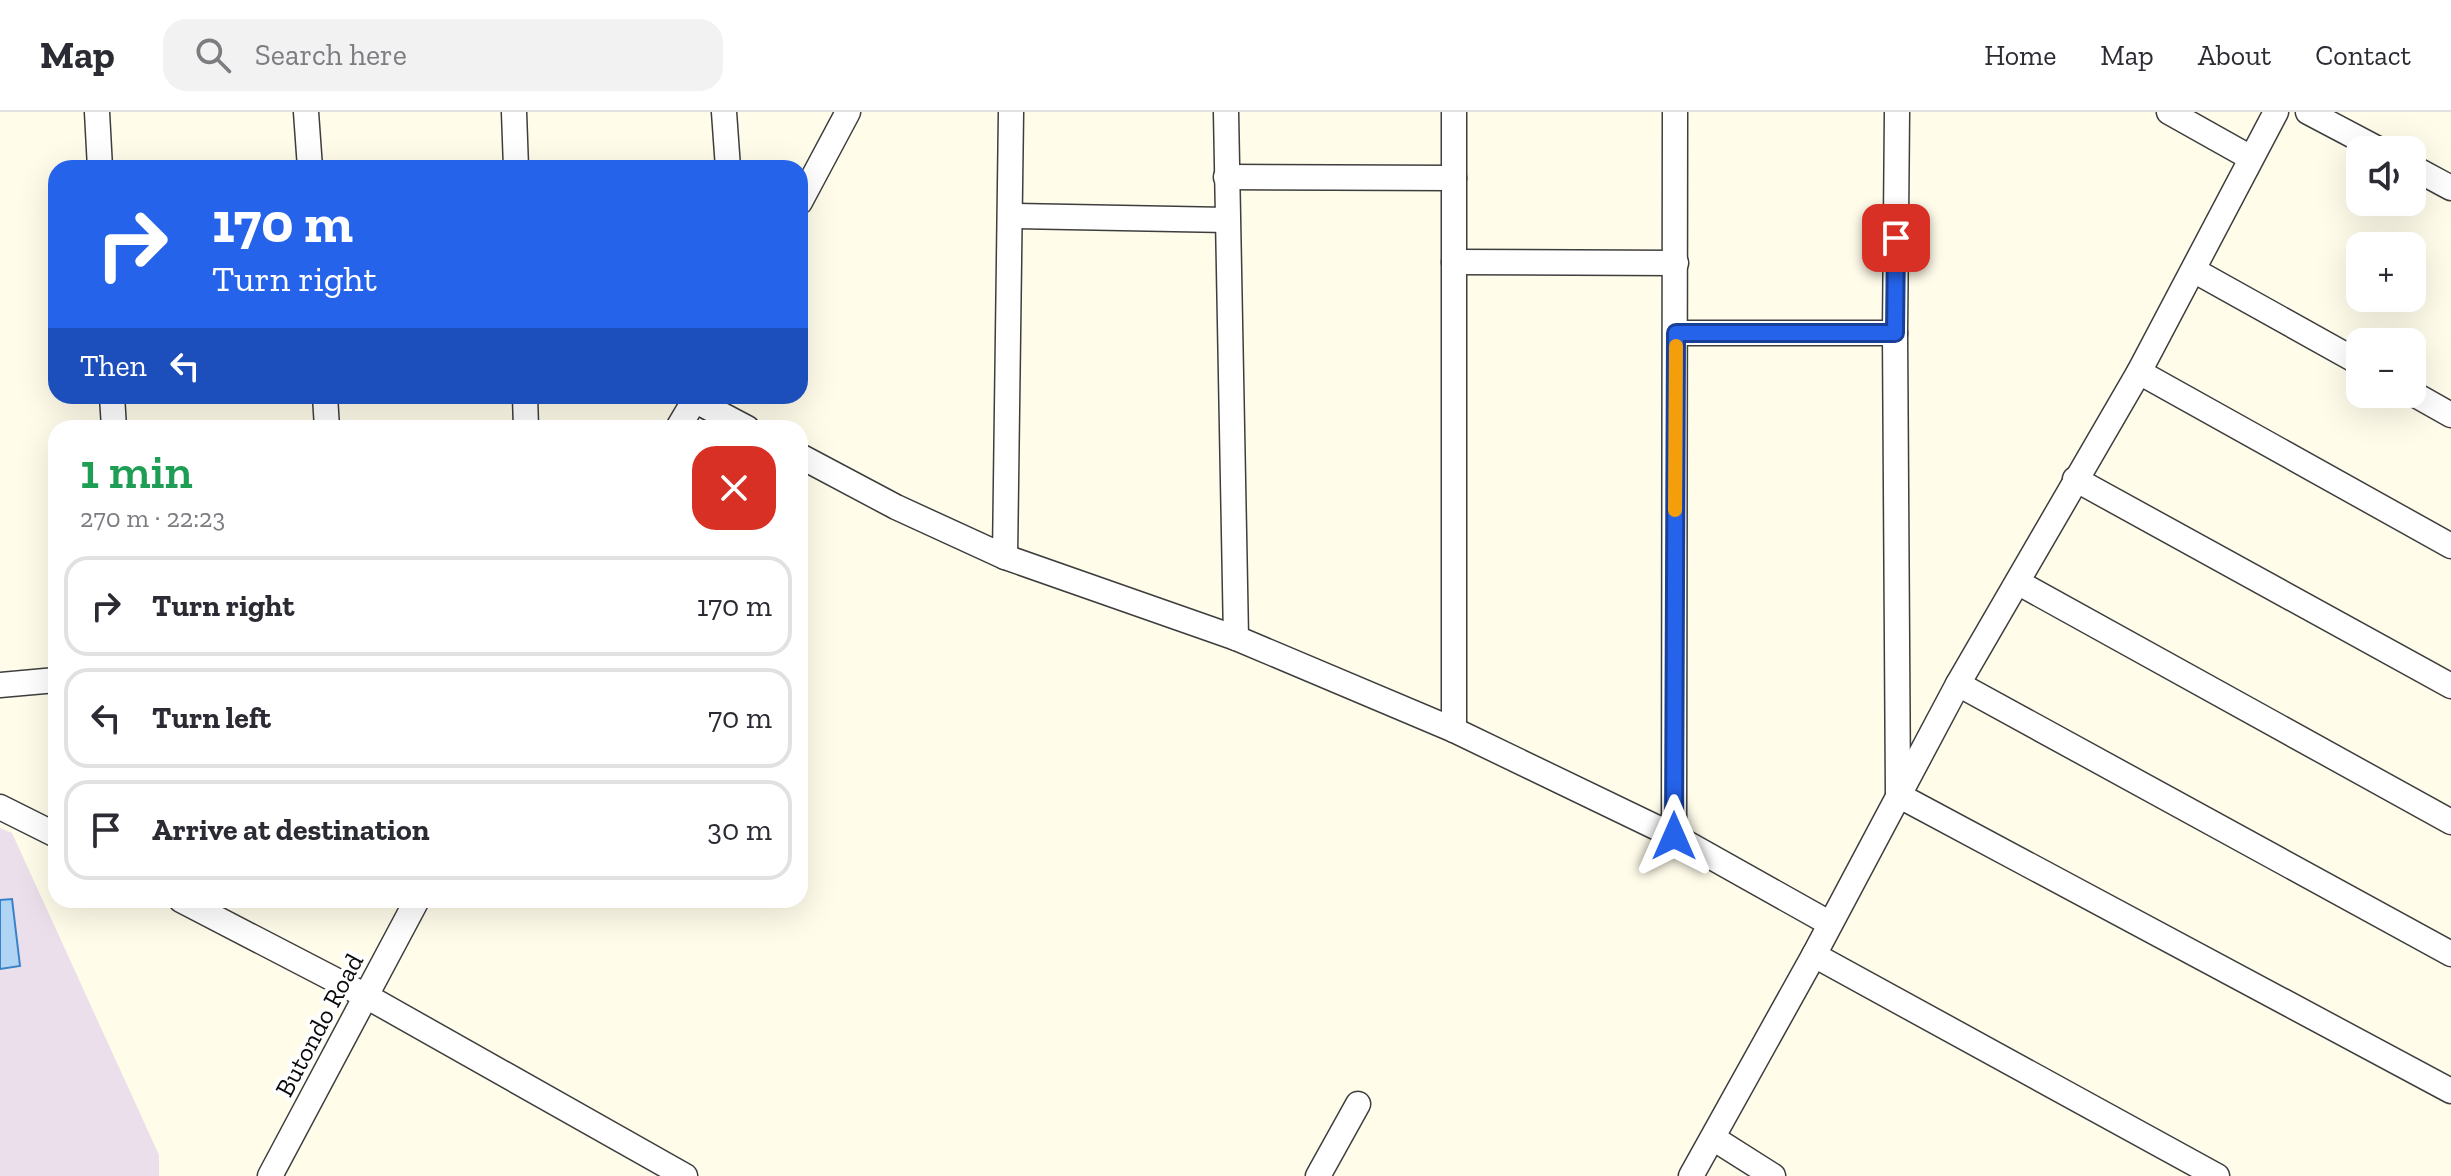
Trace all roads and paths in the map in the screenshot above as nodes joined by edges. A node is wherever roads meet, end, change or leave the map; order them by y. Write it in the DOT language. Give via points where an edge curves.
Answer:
graph roads {
  1 [pos="97,112"];
  2 [pos="306,112"];
  3 [pos="514,112"];
  4 [pos="724,112"];
  5 [pos="848,112"];
  6 [pos="1011,112"];
  7 [pos="1226,112"];
  8 [pos="1454,112"];
  9 [pos="1675,112"];
  10 [pos="1897,112"];
  11 [pos="2169,112"];
  12 [pos="2276,112"];
  13 [pos="2308,112"];
  14 [pos="2353,136"];
  15 [pos="2251,158"];
  16 [pos="100,160"];
  17 [pos="309,160"];
  18 [pos="516,160"];
  19 [pos="727,160"];
  20 [pos="2426,175"];
  21 [pos="1226,177"];
  22 [pos="1454,178"];
  23 [pos="808,187"];
  24 [pos="2451,188"];
  25 [pos="1011,216"];
  26 [pos="1227,220"];
  27 [pos="1454,262"];
  28 [pos="1676,263"];
  29 [pos="2195,271"];
  30 [pos="1676,333"];
  31 [pos="1895,333"];
  32 [pos="2346,355"];
  33 [pos="2139,372"];
  34 [pos="2426,401"];
  35 [pos="706,404"];
  36 [pos="2451,415"];
  37 [pos="733,420"];
  38 [pos="808,460"];
  39 [pos="2075,479"];
  40 [pos="2451,546"];
  41 [pos="1005,557"];
  42 [pos="2019,583"];
  43 [pos="1236,638"];
  44 [pos="48,681"];
  45 [pos="1958,684"];
  46 [pos="0,685"];
  47 [pos="2451,686"];
  48 [pos="1454,730"];
  49 [pos="1898,795"];
  50 [pos="0,807"];
  51 [pos="2451,822"];
  52 [pos="48,831"];
  53 [pos="1674,836"];
  54 [pos="196,908"];
  55 [pos="413,908"];
  56 [pos="1829,923"];
  57 [pos="2451,954"];
  58 [pos="1814,955"];
  59 [pos="366,996"];
  60 [pos="2451,1091"];
  61 [pos="1358,1104"];
  62 [pos="1713,1138"];
  63 [pos="270,1176"];
  64 [pos="685,1176"];
  65 [pos="1318,1176"];
  66 [pos="1691,1176"];
  67 [pos="1773,1176"];
  68 [pos="2217,1176"];
  1 -- 16 [label="street"];
  2 -- 17 [label="street"];
  3 -- 18 [label="street"];
  4 -- 19 [label="street"];
  5 -- 23 [label="street"];
  6 -- 25 [label="street"];
  7 -- 21 [label="street"];
  8 -- 22 [label="street"];
  9 -- 28 [label="street"];
  10 -- 31 [label="street"];
  11 -- 15 [label="street"];
  12 -- 15 [label="street"];
  13 -- 14 [label="street"];
  15 -- 29 [label="street"];
  20 -- 24 [label="street"];
  21 -- 22 [label="street"];
  21 -- 26 [label="street"];
  22 -- 27 [label="street"];
  25 -- 26 [label="street"];
  25 -- 41 [label="street"];
  26 -- 43 [label="street"];
  27 -- 28 [label="street"];
  27 -- 48 [label="street"];
  28 -- 30 [label="street"];
  29 -- 32 [label="street"];
  29 -- 33 [label="street"];
  30 -- 31 [label="street"];
  30 -- 53 [label="street"];
  31 -- 49 [label="street"];
  33 -- 39 [label="street"];
  33 -- 40 [label="street"];
  34 -- 36 [label="street"];
  35 -- 37 [label="street"];
  38 -- 41 [label="street"];
  39 -- 42 [label="street"];
  39 -- 47 [label="street"];
  41 -- 43 [label="street"];
  42 -- 45 [label="street"];
  42 -- 51 [label="street"];
  43 -- 48 [label="street"];
  44 -- 46 [label="street"];
  45 -- 49 [label="street"];
  45 -- 57 [label="street"];
  48 -- 53 [label="street"];
  49 -- 56 [label="street"];
  49 -- 60 [label="street"];
  50 -- 52 [label="street"];
  53 -- 56 [label="street"];
  54 -- 59 [label="street"];
  55 -- 59 [label="street, Butondo Road"];
  56 -- 58 [label="street"];
  58 -- 62 [label="street"];
  58 -- 68 [label="street"];
  59 -- 63 [label="street, Butondo Road"];
  59 -- 64 [label="street"];
  61 -- 65 [label="street"];
  62 -- 66 [label="street"];
  62 -- 67 [label="street"];
}
